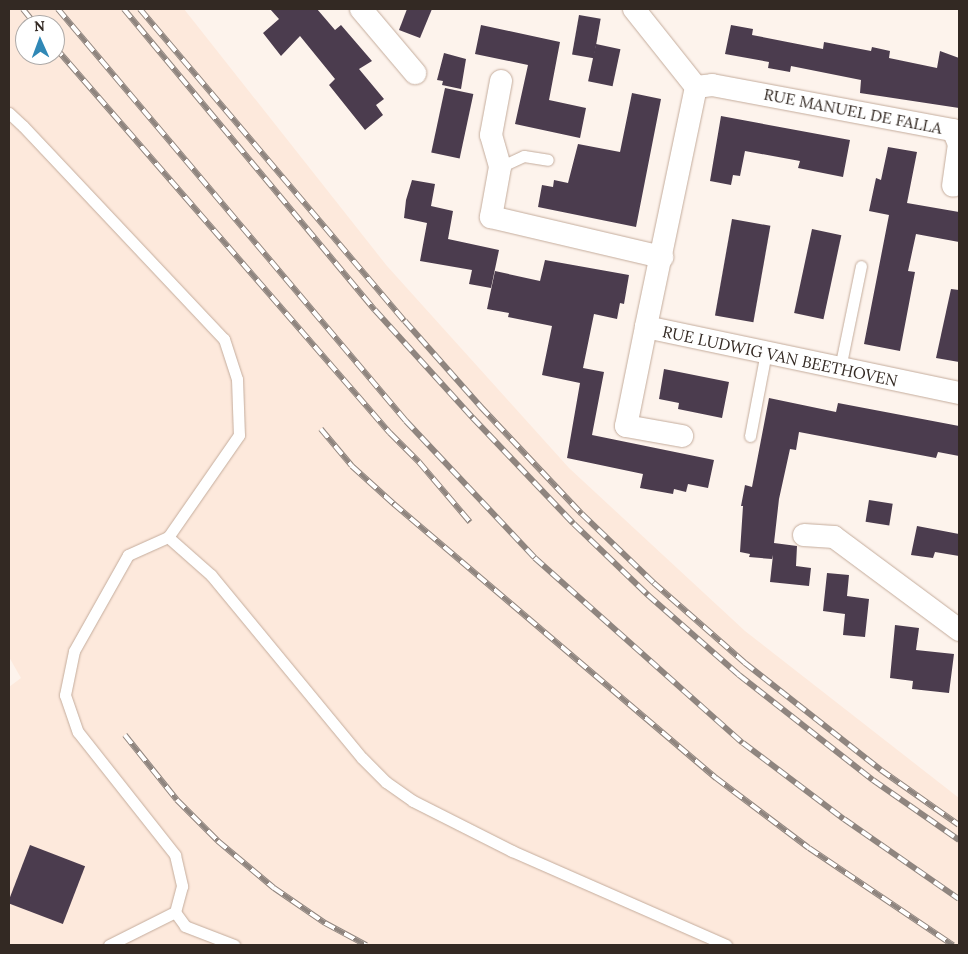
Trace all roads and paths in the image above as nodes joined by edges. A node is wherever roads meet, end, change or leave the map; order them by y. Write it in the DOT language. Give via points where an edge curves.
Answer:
graph roads {
  1 [pos="361,9"];
  2 [pos="634,9"];
  3 [pos="414,73"];
  4 [pos="501,81"];
  5 [pos="696,87"];
  6 [pos="9,113"];
  7 [pos="548,160"];
  8 [pos="500,167"];
  9 [pos="956,188"];
  10 [pos="662,257"];
  11 [pos="861,266"];
  12 [pos="646,327"];
  13 [pos="766,352"];
  14 [pos="840,368"];
  15 [pos="959,393"];
  16 [pos="682,436"];
  17 [pos="750,436"];
  18 [pos="804,535"];
  19 [pos="168,536"];
  20 [pos="958,627"];
  21 [pos="175,912"];
  22 [pos="109,945"];
  23 [pos="234,945"];
  24 [pos="726,945"];
  1 -- 3 [label="street"];
  2 -- 5 [label="street"];
  4 -- 8 [label="street" via="491,135"];
  5 -- 9 [label="street, RUE MANUEL DE FALLA" via="712,85 953,130 959,144"];
  5 -- 10 [label="street, RUE LUDWIG VAN BEETHOVEN"];
  6 -- 19 [label="lane" via="224,339 237,379 239,434"];
  7 -- 8 [label="lane" via="524,156"];
  8 -- 10 [label="street" via="491,217"];
  10 -- 12 [label="street, RUE LUDWIG VAN BEETHOVEN"];
  11 -- 14 [label="lane"];
  12 -- 13 [label="street, RUE LUDWIG VAN BEETHOVEN"];
  12 -- 16 [label="street" via="626,426"];
  13 -- 14 [label="street, RUE LUDWIG VAN BEETHOVEN"];
  13 -- 17 [label="lane"];
  14 -- 15 [label="street, RUE LUDWIG VAN BEETHOVEN"];
  18 -- 20 [label="street" via="834,537"];
  19 -- 21 [label="lane" via="128,555 74,651 65,695 78,732 175,855 182,886"];
  19 -- 24 [label="lane" via="211,575 362,758 386,782 512,851"];
  21 -- 22 [label="lane"];
  21 -- 23 [label="lane" via="185,926"];
}
